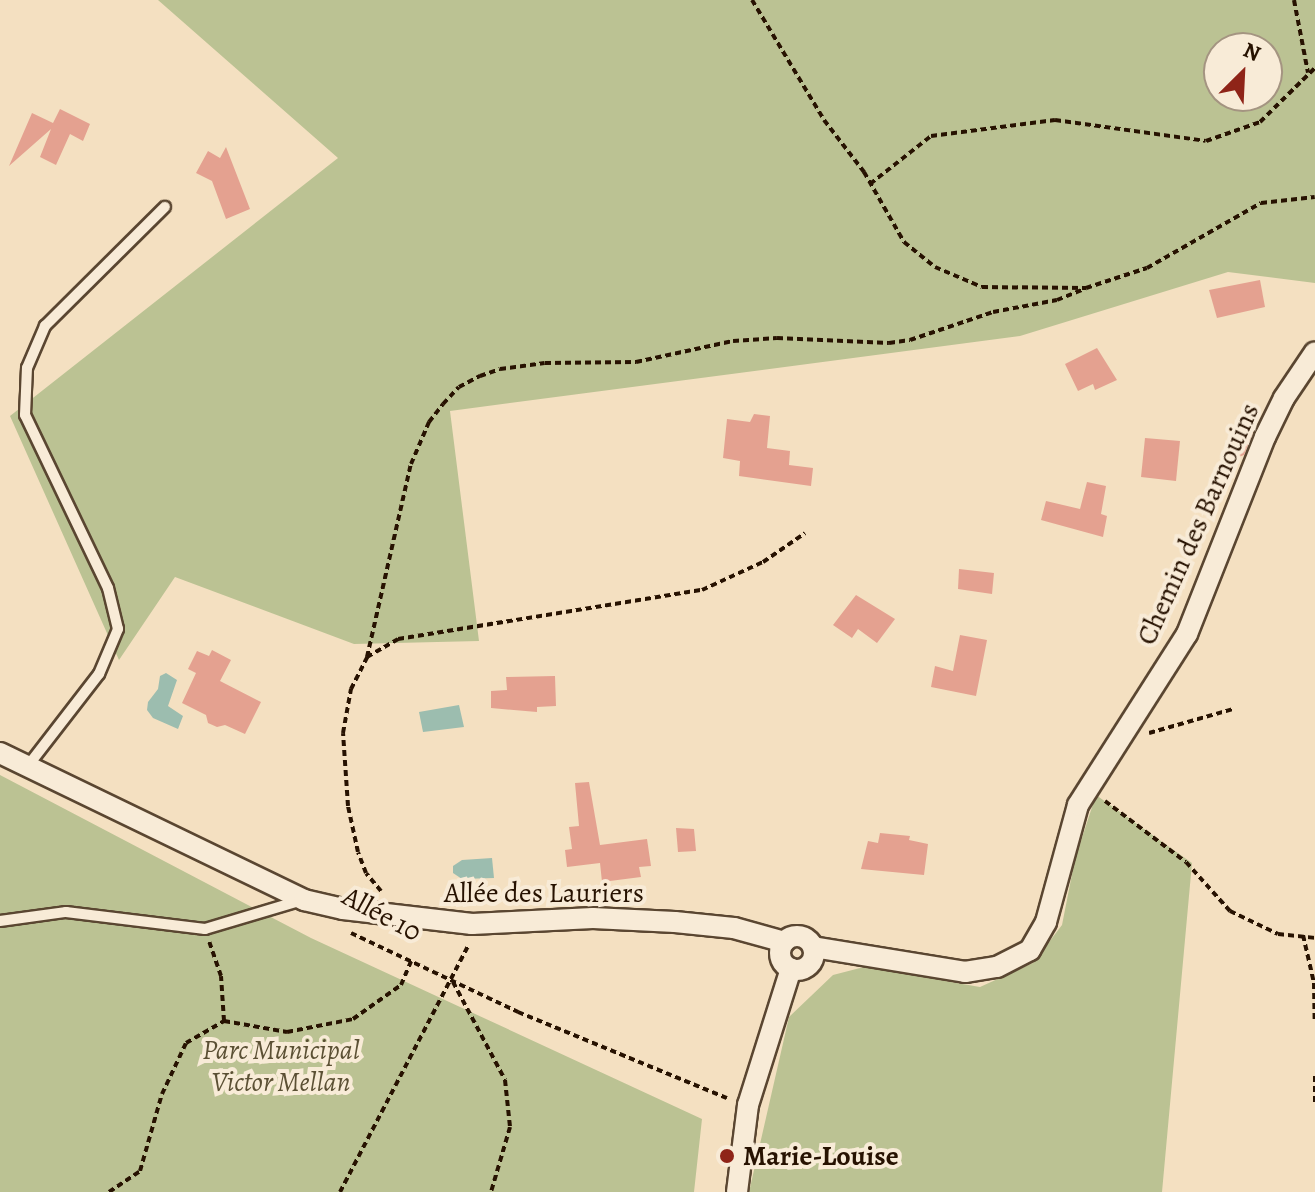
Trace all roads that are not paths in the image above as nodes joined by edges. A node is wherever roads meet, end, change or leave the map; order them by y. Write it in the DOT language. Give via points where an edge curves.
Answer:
graph roads {
  1 [pos="165,207"];
  2 [pos="1315,352"];
  3 [pos="0,753"];
  4 [pos="27,767"];
  5 [pos="304,900"];
  6 [pos="0,921"];
  7 [pos="784,942"];
  8 [pos="813,947"];
  9 [pos="791,969"];
  10 [pos="737,1192"];
  1 -- 4 [label="lane" via="45,326 27,368 25,415 108,588 118,629 99,674"];
  2 -- 8 [label="street, Chemin des Barnouins" via="1265,437 1187,634 1087,788 1071,823 1046,922 1030,950 981,971 965,972"];
  3 -- 4 [label="street, Allée 10"];
  4 -- 5 [label="street, Allée 10"];
  5 -- 6 [label="lane" via="205,929 66,912"];
  5 -- 7 [label="street, Allée des Lauriers" via="472,924 593,918 675,922 734,928"];
  7 -- 8 [label="street, Chemin des Barnouins" via="800,936"];
  7 -- 9 [label="street" via="781,957"];
  8 -- 9 [label="street" via="811,964"];
  9 -- 10 [label="street" via="748,1105"];
}
